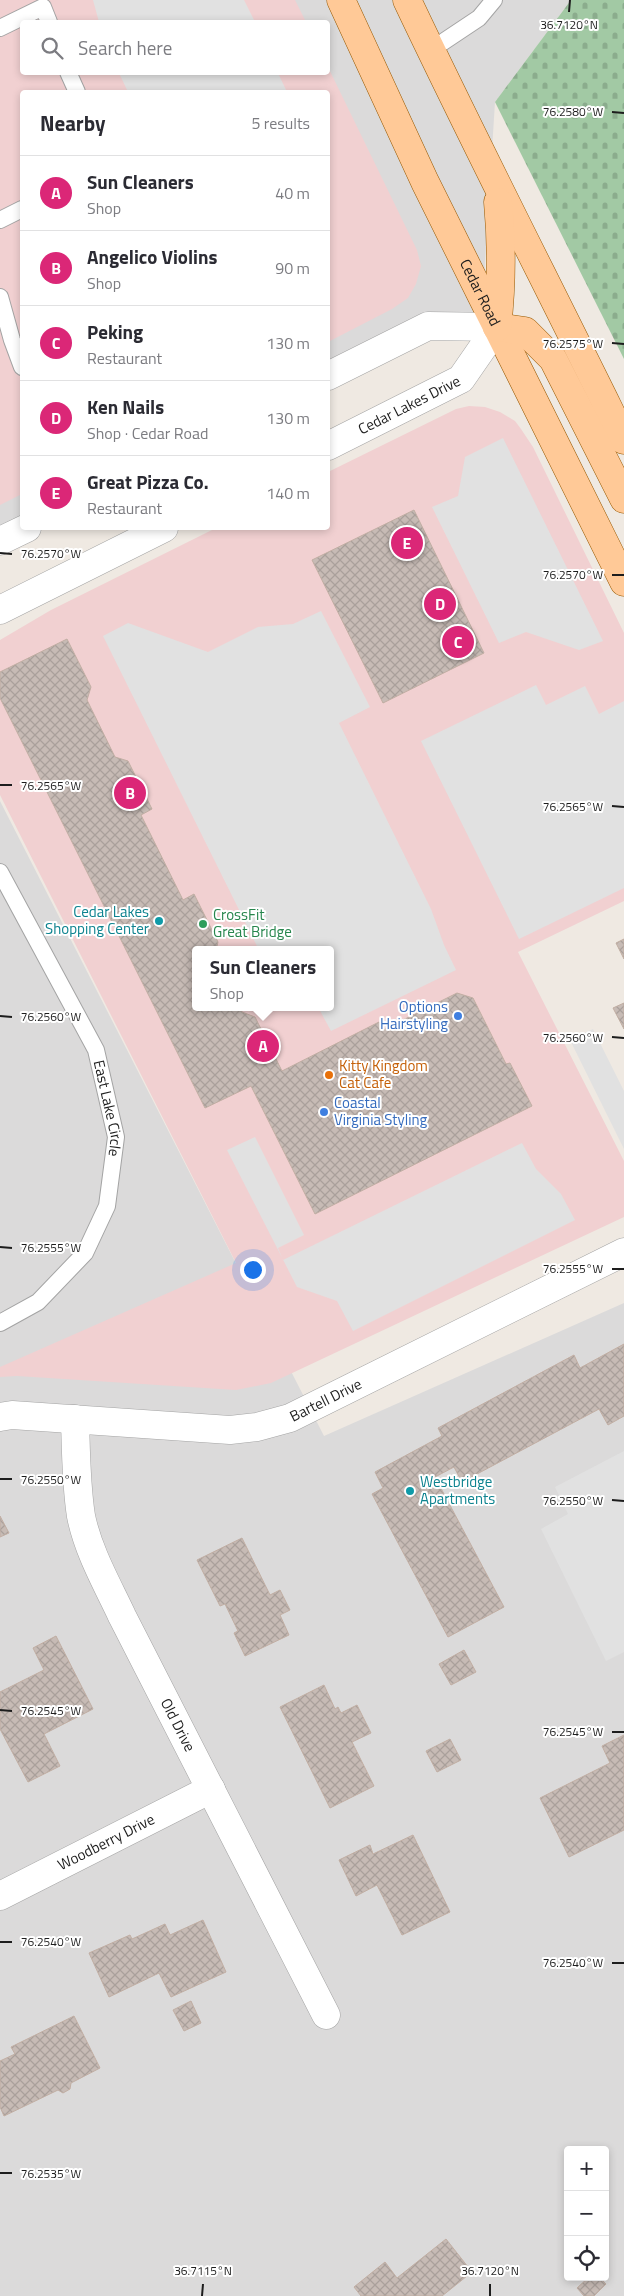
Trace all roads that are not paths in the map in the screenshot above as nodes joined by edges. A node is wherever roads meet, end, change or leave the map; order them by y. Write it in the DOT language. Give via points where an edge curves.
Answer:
graph roads {
  1 [pos="341,0"];
  2 [pos="407,0"];
  3 [pos="494,0"];
  4 [pos="48,20"];
  5 [pos="0,28"];
  6 [pos="431,50"];
  7 [pos="70,75"];
  8 [pos="77,90"];
  9 [pos="496,184"];
  10 [pos="20,210"];
  11 [pos="0,220"];
  12 [pos="0,296"];
  13 [pos="497,327"];
  14 [pos="20,362"];
  15 [pos="330,375"];
  16 [pos="624,440"];
  17 [pos="330,445"];
  18 [pos="624,498"];
  19 [pos="23,530"];
  20 [pos="160,530"];
  21 [pos="0,541"];
  22 [pos="624,582"];
  23 [pos="0,610"];
  24 [pos="0,872"];
  25 [pos="624,1252"];
  26 [pos="0,1324"];
  27 [pos="0,1417"];
  28 [pos="75,1420"];
  29 [pos="211,1789"];
  30 [pos="0,1896"];
  31 [pos="326,2015"];
  1 -- 13 [label="main road, Cedar Road" via="425,182"];
  2 -- 6 [label="main road"];
  3 -- 6 [label="lane" via="479,18"];
  4 -- 5 [label="lane" via="43,7"];
  6 -- 9 [label="main road"];
  7 -- 8 [label="lane"];
  9 -- 13 [label="main road" via="502,242"];
  9 -- 16 [label="main road"];
  10 -- 11 [label="lane"];
  12 -- 14 [label="lane"];
  13 -- 15 [label="street" via="428,326"];
  13 -- 17 [label="street, Cedar Lakes Drive" via="460,379"];
  13 -- 18 [label="main road" via="525,331 553,359"];
  13 -- 22 [label="main road, Cedar Road"];
  19 -- 21 [label="street"];
  20 -- 23 [label="street"];
  24 -- 26 [label="lane, East Lake Circle" via="96,1050 116,1137 107,1206 85,1253 38,1302"];
  25 -- 28 [label="street, Bartell Drive" via="290,1418 230,1430"];
  27 -- 28 [label="street, Bartell Drive"];
  28 -- 29 [label="street, Old Drive" via="82,1518 92,1553"];
  29 -- 30 [label="street, Woodberry Drive"];
  29 -- 31 [label="street, Old Drive"];
}
